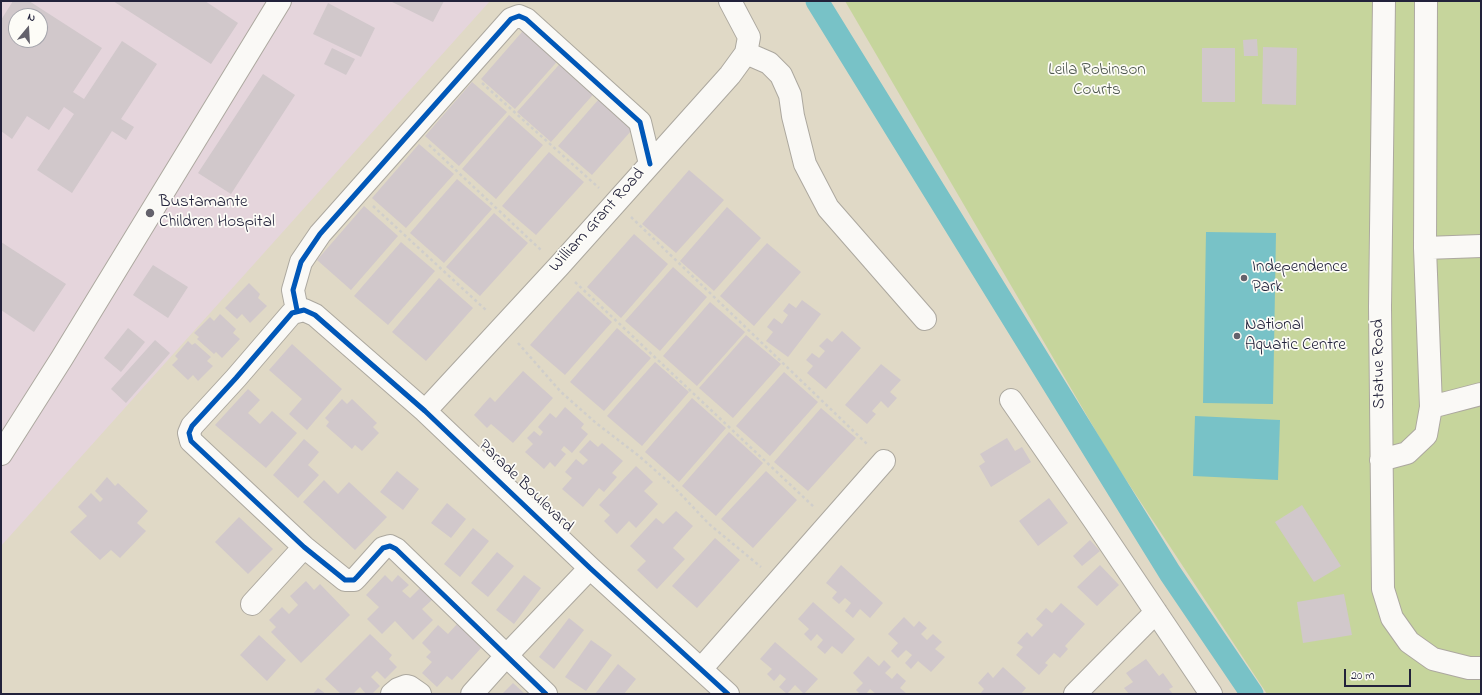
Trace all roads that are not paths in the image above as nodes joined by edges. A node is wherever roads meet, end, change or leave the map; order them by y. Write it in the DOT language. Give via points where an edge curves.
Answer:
graph roads {
  1 [pos="280,1"];
  2 [pos="730,1"];
  3 [pos="1384,1"];
  4 [pos="1426,1"];
  5 [pos="746,54"];
  6 [pos="650,164"];
  7 [pos="1481,246"];
  8 [pos="1425,248"];
  9 [pos="297,310"];
  10 [pos="925,319"];
  11 [pos="1481,394"];
  12 [pos="1011,400"];
  13 [pos="1431,407"];
  14 [pos="425,411"];
  15 [pos="1,454"];
  16 [pos="1381,460"];
  17 [pos="884,461"];
  18 [pos="304,547"];
  19 [pos="590,568"];
  20 [pos="252,604"];
  21 [pos="1156,612"];
  22 [pos="506,656"];
  23 [pos="1481,668"];
  24 [pos="702,669"];
  25 [pos="392,694"];
  26 [pos="420,694"];
  27 [pos="472,694"];
  28 [pos="546,694"];
  29 [pos="728,694"];
  30 [pos="1074,694"];
  31 [pos="1211,694"];
  1 -- 15 [label="street"];
  2 -- 5 [label="street" via="749,37"];
  3 -- 16 [label="street, Statue Road"];
  4 -- 8 [label="street"];
  5 -- 6 [label="street, William Grant Road" via="730,76"];
  5 -- 10 [label="street" via="770,63 781,75 790,95 805,164 828,208"];
  6 -- 9 [label="street" via="640,122 526,19 519,16 511,18 320,234 301,262 293,290"];
  6 -- 14 [label="street, William Grant Road"];
  7 -- 8 [label="street"];
  8 -- 13 [label="street"];
  9 -- 14 [label="street, Parade Boulevard" via="315,315"];
  9 -- 18 [label="street" via="287,317 192,426 189,438 193,445"];
  11 -- 13 [label="street"];
  12 -- 21 [label="street"];
  13 -- 16 [label="street" via="1426,435 1407,453"];
  14 -- 19 [label="street, Parade Boulevard"];
  16 -- 23 [label="street, Statue Road" via="1383,589 1392,618 1409,642 1433,659 1469,668"];
  17 -- 24 [label="street"];
  18 -- 20 [label="street"];
  18 -- 22 [label="street" via="341,578 349,581 357,577 383,548 393,547"];
  19 -- 22 [label="street"];
  19 -- 24 [label="street, Parade Boulevard"];
  21 -- 30 [label="street"];
  21 -- 31 [label="street"];
  22 -- 27 [label="street"];
  22 -- 28 [label="street"];
  24 -- 29 [label="street, Parade Boulevard"];
  25 -- 26 [label="street" via="398,688 406,686"];
}
